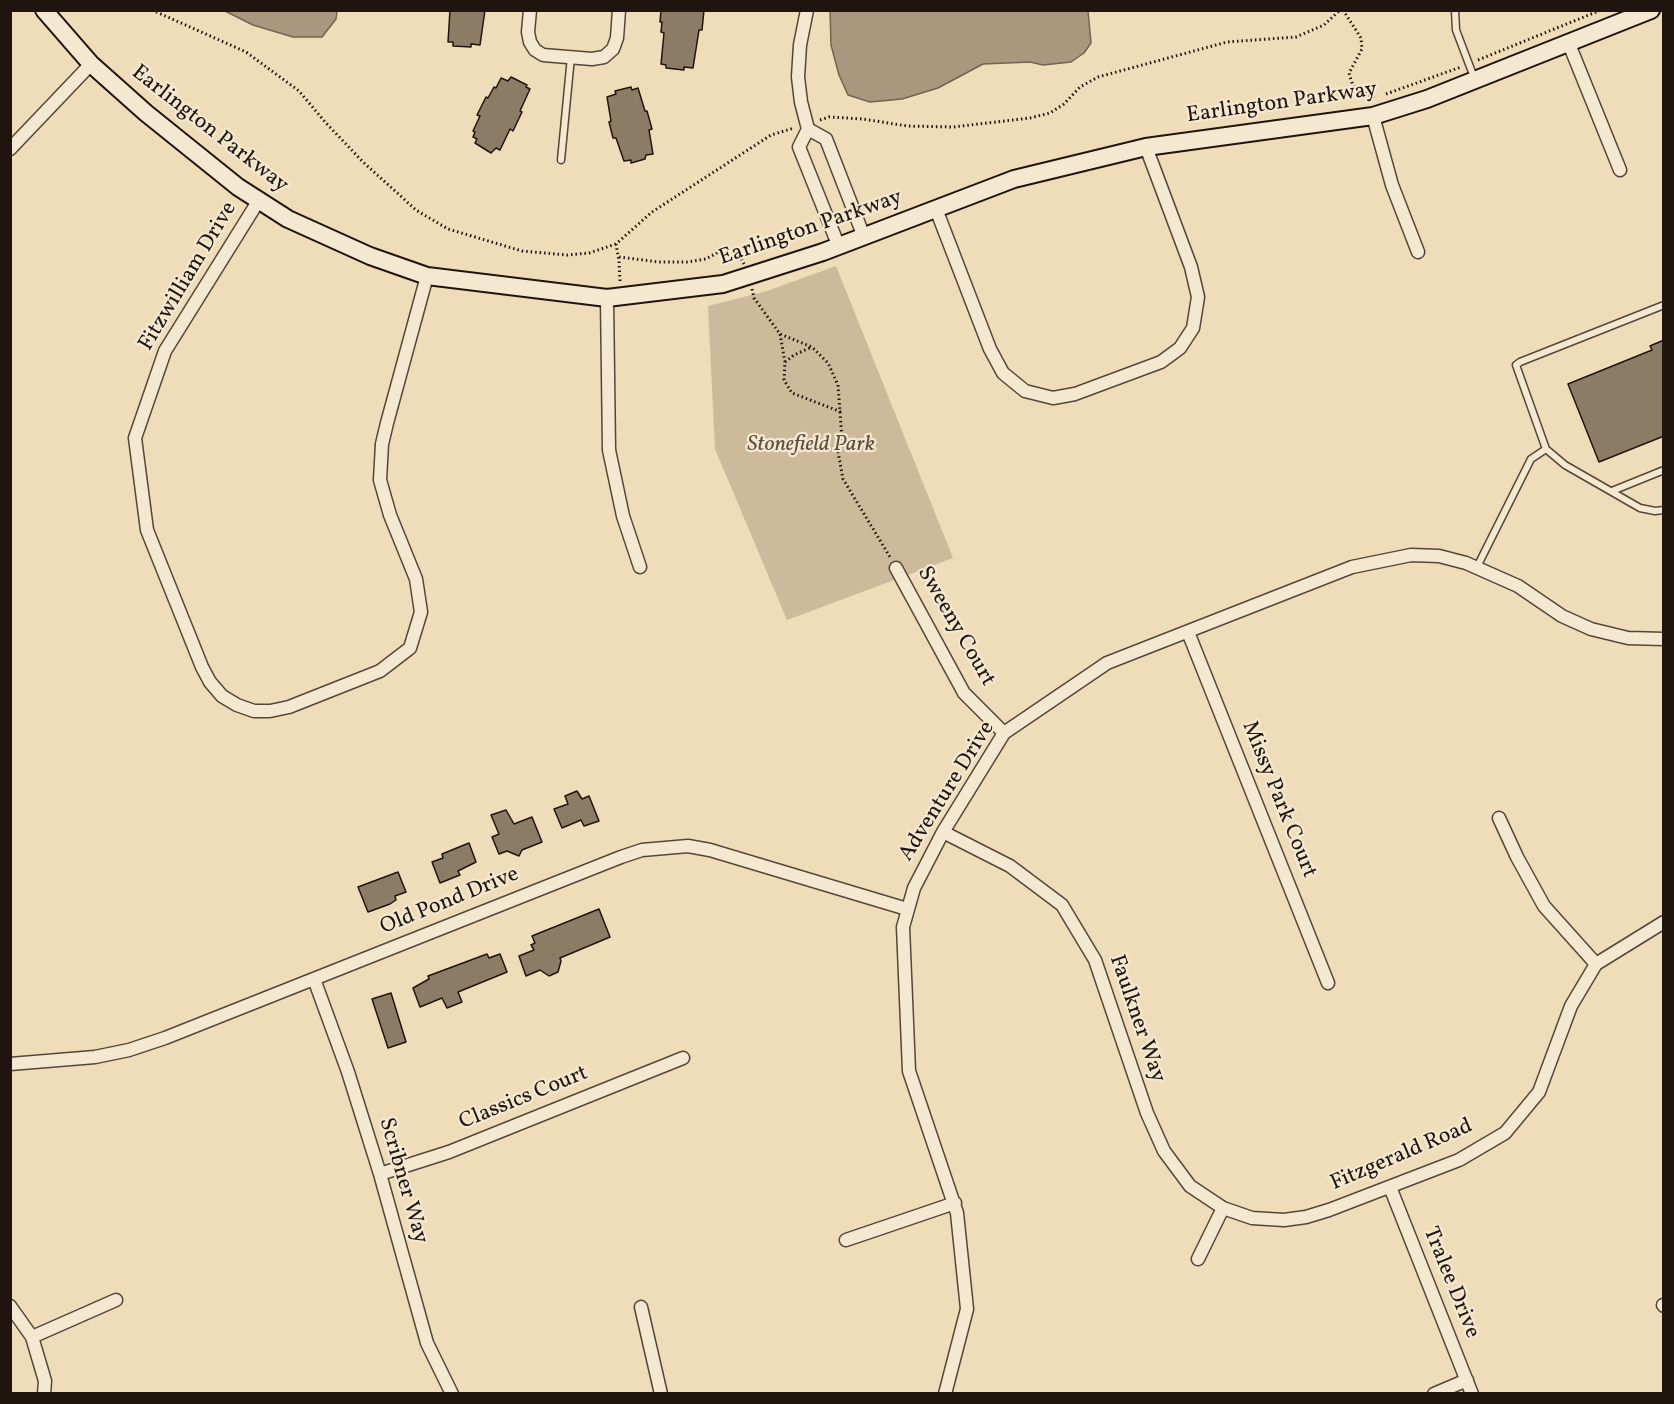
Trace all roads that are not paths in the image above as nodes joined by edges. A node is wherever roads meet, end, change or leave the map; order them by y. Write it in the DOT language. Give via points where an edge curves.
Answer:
graph roads {
  1 [pos="45,10"];
  2 [pos="530,10"];
  3 [pos="619,10"];
  4 [pos="807,10"];
  5 [pos="1455,10"];
  6 [pos="1651,10"];
  7 [pos="1569,44"];
  8 [pos="571,57"];
  9 [pos="91,64"];
  10 [pos="1476,80"];
  11 [pos="1373,116"];
  12 [pos="807,126"];
  13 [pos="1146,147"];
  14 [pos="10,149"];
  15 [pos="561,160"];
  16 [pos="1620,170"];
  17 [pos="259,200"];
  18 [pos="936,209"];
  19 [pos="864,237"];
  20 [pos="839,246"];
  21 [pos="1418,252"];
  22 [pos="427,276"];
  23 [pos="613,297"];
  24 [pos="1664,305"];
  25 [pos="1546,449"];
  26 [pos="1664,470"];
  27 [pos="1612,491"];
  28 [pos="1664,510"];
  29 [pos="640,567"];
  30 [pos="896,568"];
  31 [pos="1477,568"];
  32 [pos="1188,632"];
  33 [pos="1664,639"];
  34 [pos="1004,733"];
  35 [pos="1499,818"];
  36 [pos="943,832"];
  37 [pos="907,909"];
  38 [pos="1664,922"];
  39 [pos="1596,964"];
  40 [pos="314,979"];
  41 [pos="1328,983"];
  42 [pos="682,1058"];
  43 [pos="10,1064"];
  44 [pos="380,1174"];
  45 [pos="1390,1187"];
  46 [pos="955,1203"];
  47 [pos="1222,1208"];
  48 [pos="846,1240"];
  49 [pos="1198,1259"];
  50 [pos="116,1300"];
  51 [pos="10,1306"];
  52 [pos="641,1307"];
  53 [pos="32,1336"];
  54 [pos="1467,1380"];
  55 [pos="44,1394"];
  56 [pos="452,1394"];
  57 [pos="661,1394"];
  58 [pos="945,1394"];
  59 [pos="1434,1394"];
  60 [pos="1472,1394"];
  1 -- 9 [label="street, Earlington Parkway"];
  2 -- 8 [label="street" via="528,32 535,50 543,55"];
  3 -- 8 [label="street" via="613,49 604,57"];
  4 -- 12 [label="street" via="798,77"];
  5 -- 10 [label="lane" via="1456,30"];
  6 -- 7 [label="street, Earlington Parkway"];
  7 -- 10 [label="street, Earlington Parkway"];
  7 -- 16 [label="street"];
  8 -- 15 [label="lane"];
  9 -- 14 [label="street"];
  9 -- 17 [label="street, Earlington Parkway" via="146,113"];
  10 -- 11 [label="street, Earlington Parkway"];
  11 -- 13 [label="street, Earlington Parkway"];
  11 -- 21 [label="street" via="1392,185"];
  12 -- 19 [label="street" via="826,139"];
  12 -- 20 [label="street" via="799,147"];
  13 -- 18 [label="street, Earlington Parkway" via="1014,179"];
  13 -- 18 [label="street" via="1191,267 1198,297 1193,328 1180,348 1161,362 1075,394 1053,398 1025,391 1003,373"];
  17 -- 22 [label="street, Earlington Parkway" via="288,219 349,247"];
  17 -- 22 [label="street, Fitzwilliam Drive" via="165,351 135,438 147,530 202,667 222,696 237,705 254,711 289,707 380,671 410,648 421,612 418,590 380,480 382,444"];
  18 -- 19 [label="street, Earlington Parkway"];
  19 -- 20 [label="street, Earlington Parkway"];
  20 -- 23 [label="street, Earlington Parkway" via="723,284"];
  22 -- 23 [label="street, Earlington Parkway"];
  23 -- 29 [label="street" via="609,450 623,516"];
  24 -- 25 [label="lane" via="1516,365"];
  25 -- 27 [label="lane" via="1565,465"];
  25 -- 31 [label="lane" via="1531,459"];
  26 -- 27 [label="lane"];
  27 -- 28 [label="lane" via="1640,508"];
  30 -- 34 [label="street, Sweeny Court" via="964,693"];
  31 -- 32 [label="street, Adventure Drive" via="1439,556 1381,559"];
  31 -- 33 [label="street, Adventure Drive" via="1518,586 1591,629 1628,638"];
  32 -- 34 [label="street, Adventure Drive" via="1107,663"];
  32 -- 41 [label="street, Missy Park Court"];
  34 -- 36 [label="street, Adventure Drive"];
  35 -- 39 [label="street" via="1544,906"];
  36 -- 37 [label="street, Adventure Drive"];
  36 -- 47 [label="street, Faulkner Way" via="1010,866 1062,905 1095,960 1147,1113 1164,1151 1190,1186"];
  37 -- 40 [label="street, Old Pond Drive" via="710,850 666,847 621,856"];
  37 -- 46 [label="street, Adventure Drive" via="903,927 909,1071"];
  38 -- 39 [label="street, Fitzgerald Road"];
  39 -- 45 [label="street, Fitzgerald Road" via="1571,1006 1539,1092 1505,1133 1460,1160"];
  40 -- 43 [label="street, Old Pond Drive" via="129,1050 64,1061"];
  40 -- 44 [label="street, Scribner Way"];
  42 -- 44 [label="street, Classics Court" via="449,1152"];
  44 -- 56 [label="street, Scribner Way" via="427,1343"];
  45 -- 47 [label="street, Fitzgerald Road" via="1329,1210 1284,1220 1252,1218"];
  45 -- 54 [label="street, Tralee Drive"];
  46 -- 48 [label="street"];
  46 -- 58 [label="street, Adventure Drive" via="967,1309"];
  47 -- 49 [label="street"];
  50 -- 53 [label="street"];
  51 -- 53 [label="street"];
  52 -- 57 [label="street"];
  53 -- 55 [label="street" via="45,1381"];
  54 -- 59 [label="street"];
  54 -- 60 [label="street, Tralee Drive"];
}
